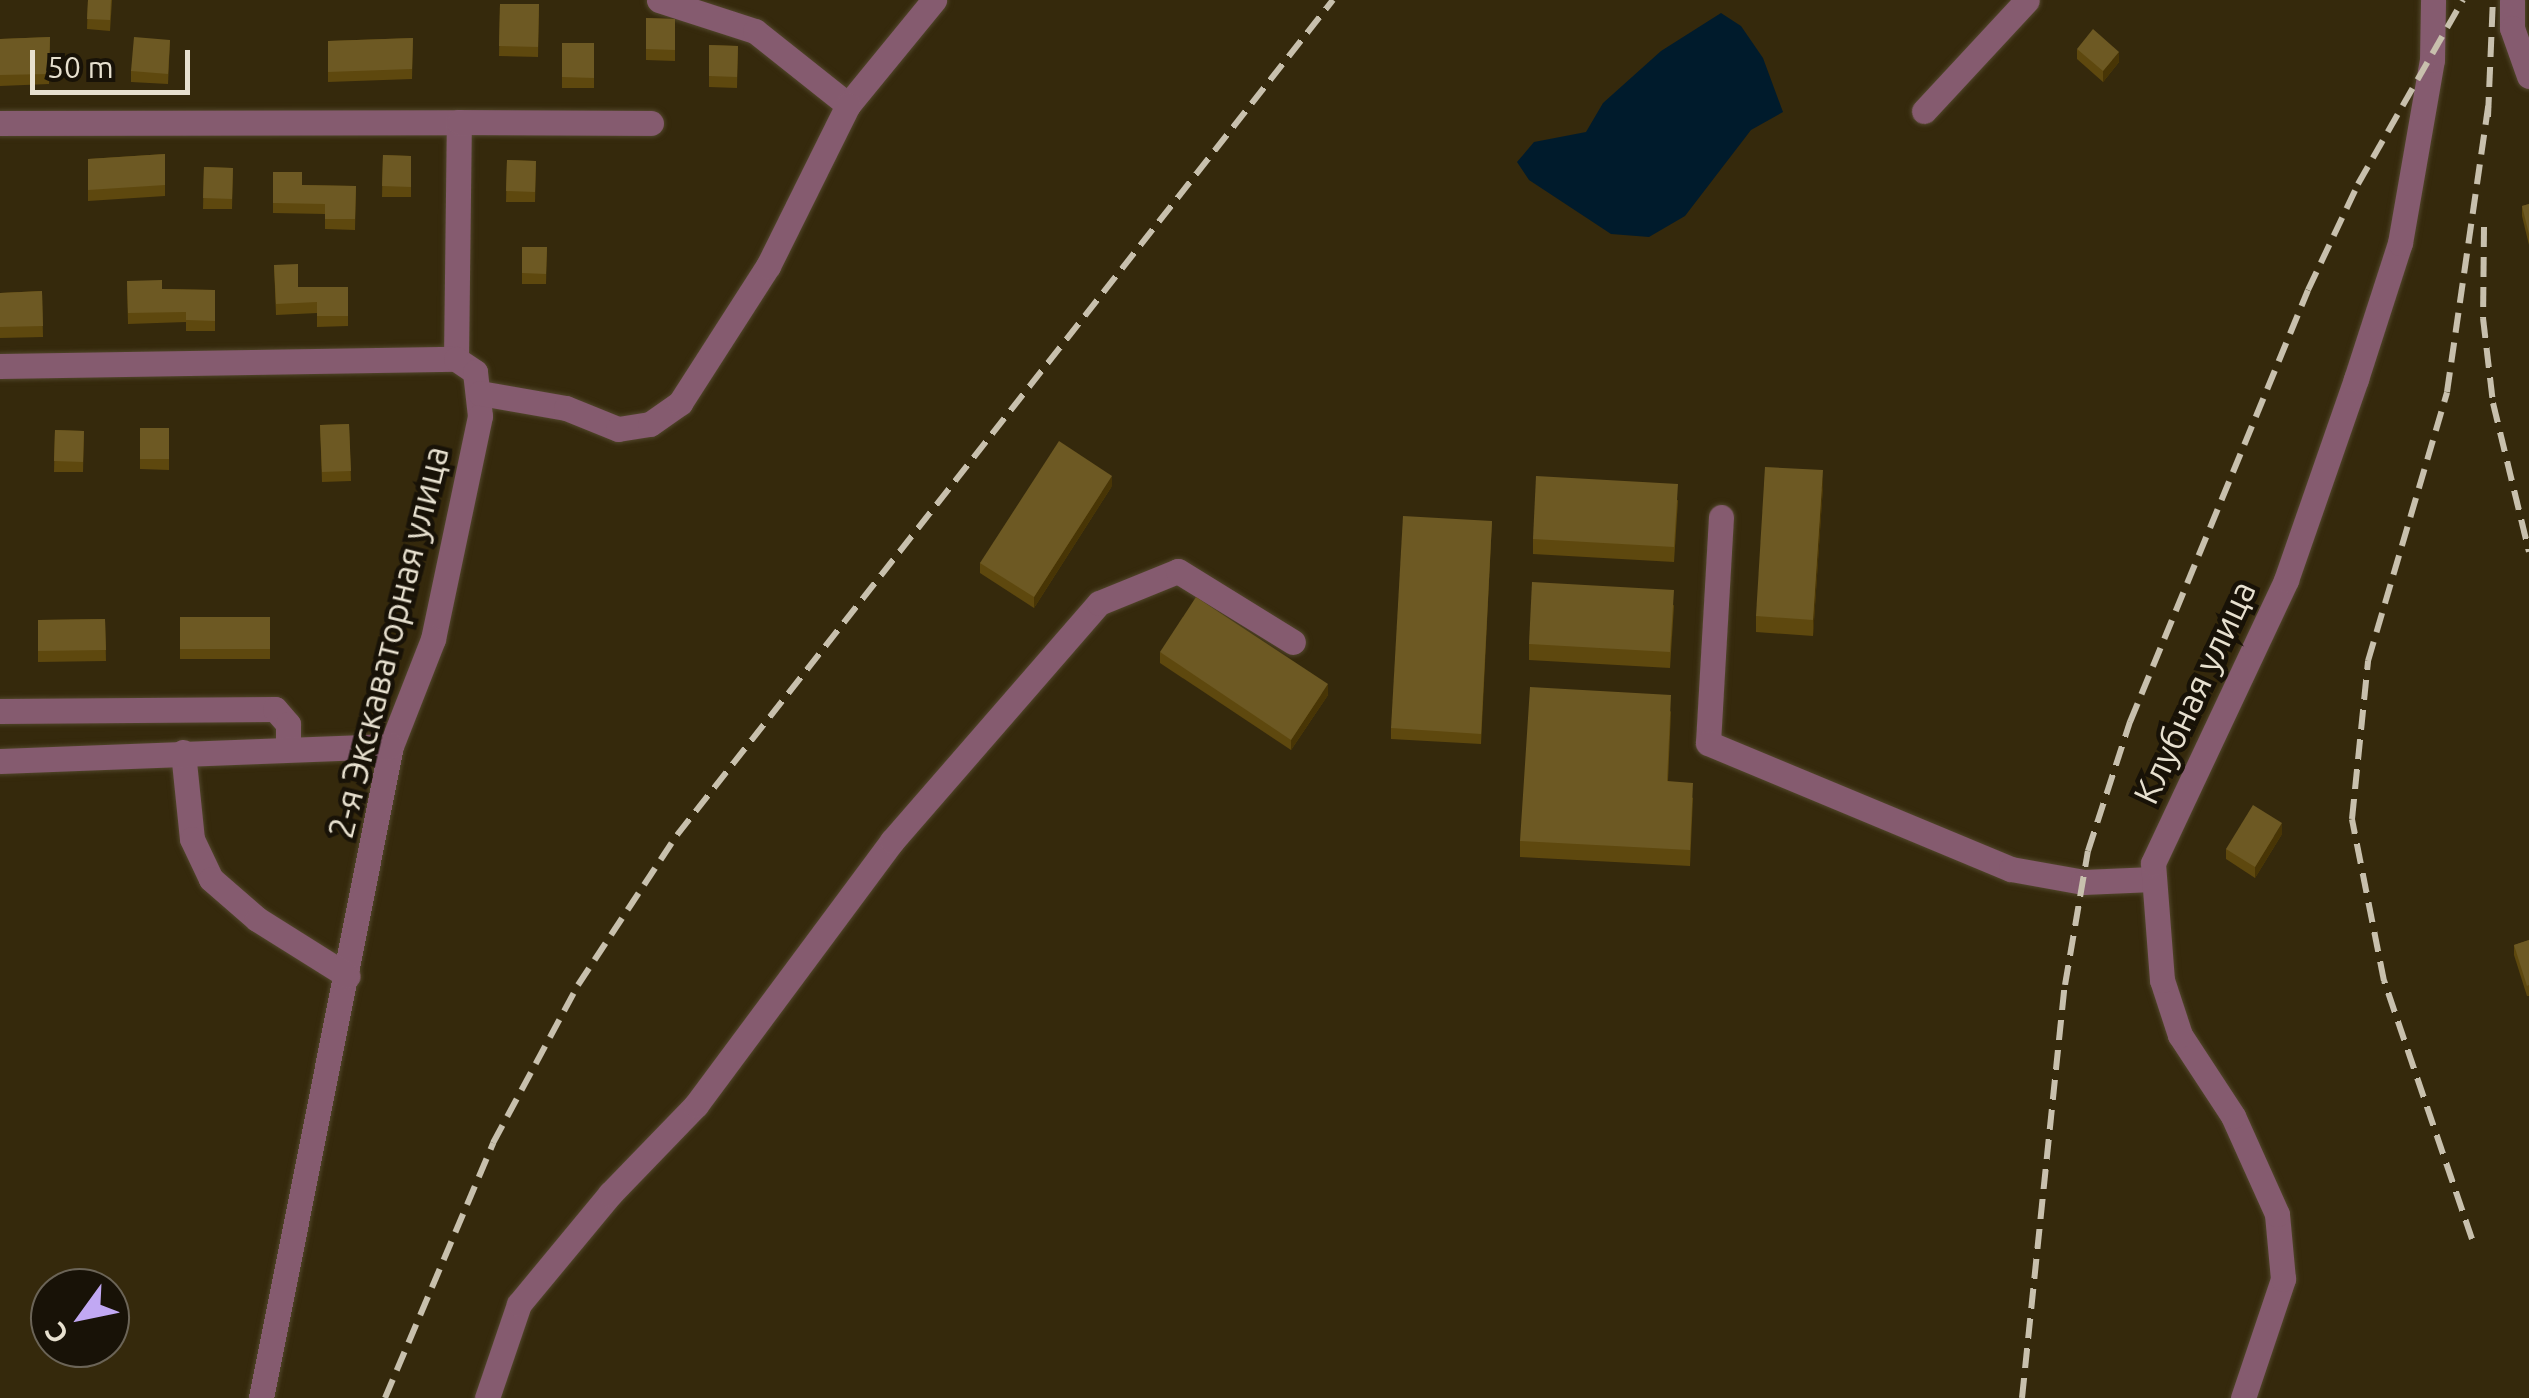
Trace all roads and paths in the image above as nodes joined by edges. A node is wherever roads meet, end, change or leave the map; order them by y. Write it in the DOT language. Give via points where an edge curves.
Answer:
graph roads {
  1 [pos="659,0"];
  2 [pos="934,0"];
  3 [pos="2027,0"];
  4 [pos="2433,0"];
  5 [pos="2512,0"];
  6 [pos="2529,76"];
  7 [pos="848,105"];
  8 [pos="1924,111"];
  9 [pos="459,122"];
  10 [pos="651,123"];
  11 [pos="0,124"];
  12 [pos="456,359"];
  13 [pos="0,366"];
  14 [pos="480,393"];
  15 [pos="1722,517"];
  16 [pos="1294,642"];
  17 [pos="0,711"];
  18 [pos="288,745"];
  19 [pos="391,746"];
  20 [pos="183,752"];
  21 [pos="0,761"];
  22 [pos="2154,879"];
  23 [pos="348,976"];
  24 [pos="261,1398"];
  25 [pos="487,1398"];
  26 [pos="2243,1398"];
  1 -- 7 [label="street" via="755,30"];
  2 -- 7 [label="street"];
  3 -- 8 [label="street"];
  4 -- 22 [label="street, Клубная улица" via="2432,60 2400,243 2286,580 2182,797 2153,863"];
  5 -- 6 [label="street" via="2512,28"];
  7 -- 14 [label="street" via="768,266 680,403 650,424 618,429 566,408"];
  9 -- 10 [label="street"];
  9 -- 11 [label="street"];
  9 -- 12 [label="street"];
  12 -- 13 [label="street"];
  12 -- 14 [label="street" via="474,372"];
  14 -- 19 [label="street, 2-я Экскаваторная улица" via="433,639"];
  15 -- 22 [label="street" via="1708,743 2011,870 2082,882"];
  16 -- 25 [label="street" via="1178,571 1098,603 892,840 696,1105 519,1304"];
  17 -- 18 [label="street" via="275,709 288,724"];
  18 -- 19 [label="street"];
  18 -- 20 [label="street"];
  19 -- 23 [label="street, 2-я Экскаваторная улица"];
  20 -- 21 [label="street"];
  20 -- 23 [label="street" via="192,838 211,879 257,919"];
  22 -- 26 [label="street, Клубная улица" via="2162,980 2180,1035 2242,1133 2277,1214 2284,1279"];
  23 -- 24 [label="street, 2-я Экскаваторная улица"];
}
